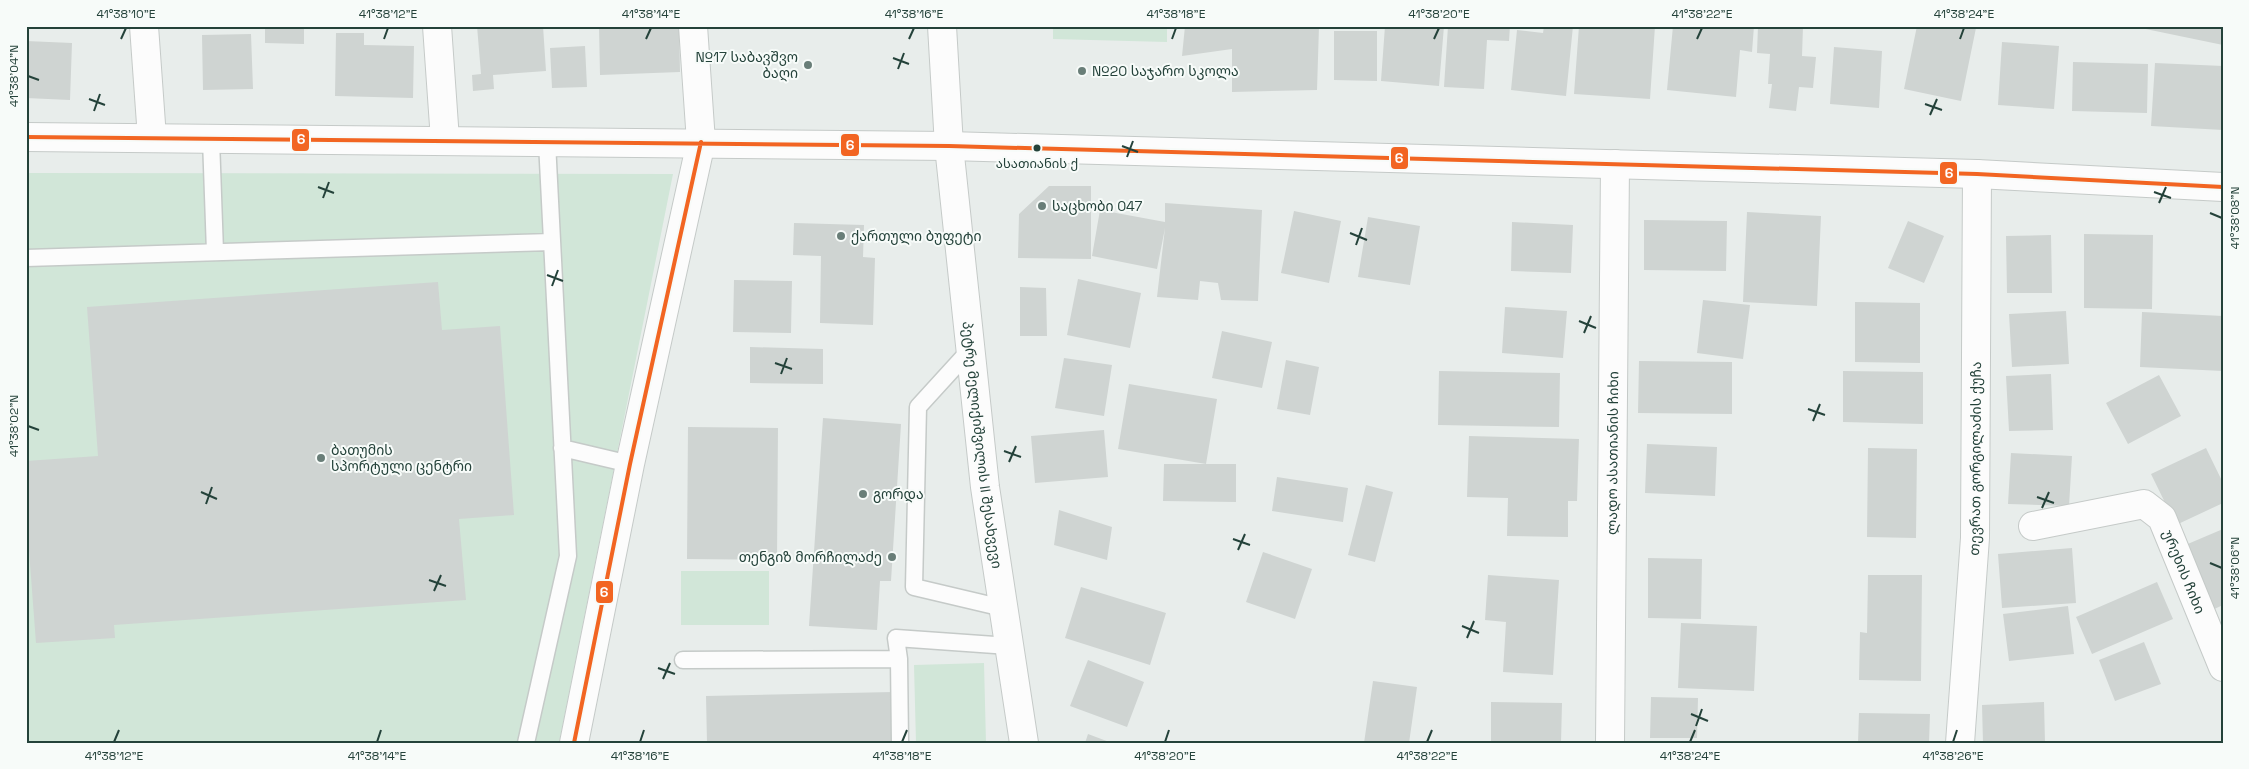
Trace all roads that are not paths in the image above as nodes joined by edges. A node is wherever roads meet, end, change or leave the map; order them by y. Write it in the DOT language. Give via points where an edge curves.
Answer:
graph roads {
  1 [pos="144,26"];
  2 [pos="437,26"];
  3 [pos="693,26"];
  4 [pos="942,26"];
  5 [pos="26,137"];
  6 [pos="152,138"];
  7 [pos="211,139"];
  8 [pos="445,140"];
  9 [pos="547,142"];
  10 [pos="701,142"];
  11 [pos="949,146"];
  12 [pos="1615,164"];
  13 [pos="1977,174"];
  14 [pos="2223,188"];
  15 [pos="552,242"];
  16 [pos="215,252"];
  17 [pos="26,258"];
  18 [pos="970,350"];
  19 [pos="562,448"];
  20 [pos="630,464"];
  21 [pos="2033,526"];
  22 [pos="1003,608"];
  23 [pos="1009,646"];
  24 [pos="899,659"];
  25 [pos="683,660"];
  26 [pos="2223,667"];
  27 [pos="526,743"];
  28 [pos="574,743"];
  29 [pos="900,743"];
  30 [pos="1024,743"];
  31 [pos="1610,743"];
  32 [pos="1960,743"];
  1 -- 6 [label="street"];
  2 -- 8 [label="street"];
  3 -- 10 [label="street"];
  4 -- 11 [label="street, პეტრე მელიქიშვილის II შესახვევი"];
  5 -- 6 [label="street"];
  6 -- 7 [label="street"];
  7 -- 8 [label="street"];
  7 -- 16 [label="lane"];
  8 -- 9 [label="street"];
  9 -- 10 [label="street"];
  9 -- 15 [label="lane"];
  10 -- 11 [label="street"];
  10 -- 20 [label="street"];
  11 -- 12 [label="street"];
  11 -- 18 [label="street, პეტრე მელიქიშვილის II შესახვევი"];
  12 -- 13 [label="street"];
  12 -- 31 [label="street, ლადო ასათიანის ჩიხი"];
  13 -- 14 [label="street"];
  13 -- 32 [label="street, თევრათ გორგილაძის ქუჩა" via="1976,538"];
  15 -- 16 [label="lane"];
  15 -- 19 [label="lane"];
  16 -- 17 [label="lane"];
  18 -- 22 [label="street, პეტრე მელიქიშვილის II შესახვევი" via="985,487"];
  18 -- 22 [label="lane" via="918,407 914,587"];
  19 -- 20 [label="lane"];
  19 -- 27 [label="lane" via="568,556"];
  20 -- 28 [label="street"];
  21 -- 26 [label="street, ურეხის ჩიხი" via="2144,504 2162,518"];
  22 -- 23 [label="street, პეტრე მელიქიშვილის II შესახვევი"];
  23 -- 24 [label="lane" via="896,638"];
  23 -- 30 [label="street, პეტრე მელიქიშვილის II შესახვევი"];
  24 -- 25 [label="lane"];
  24 -- 29 [label="lane"];
}
